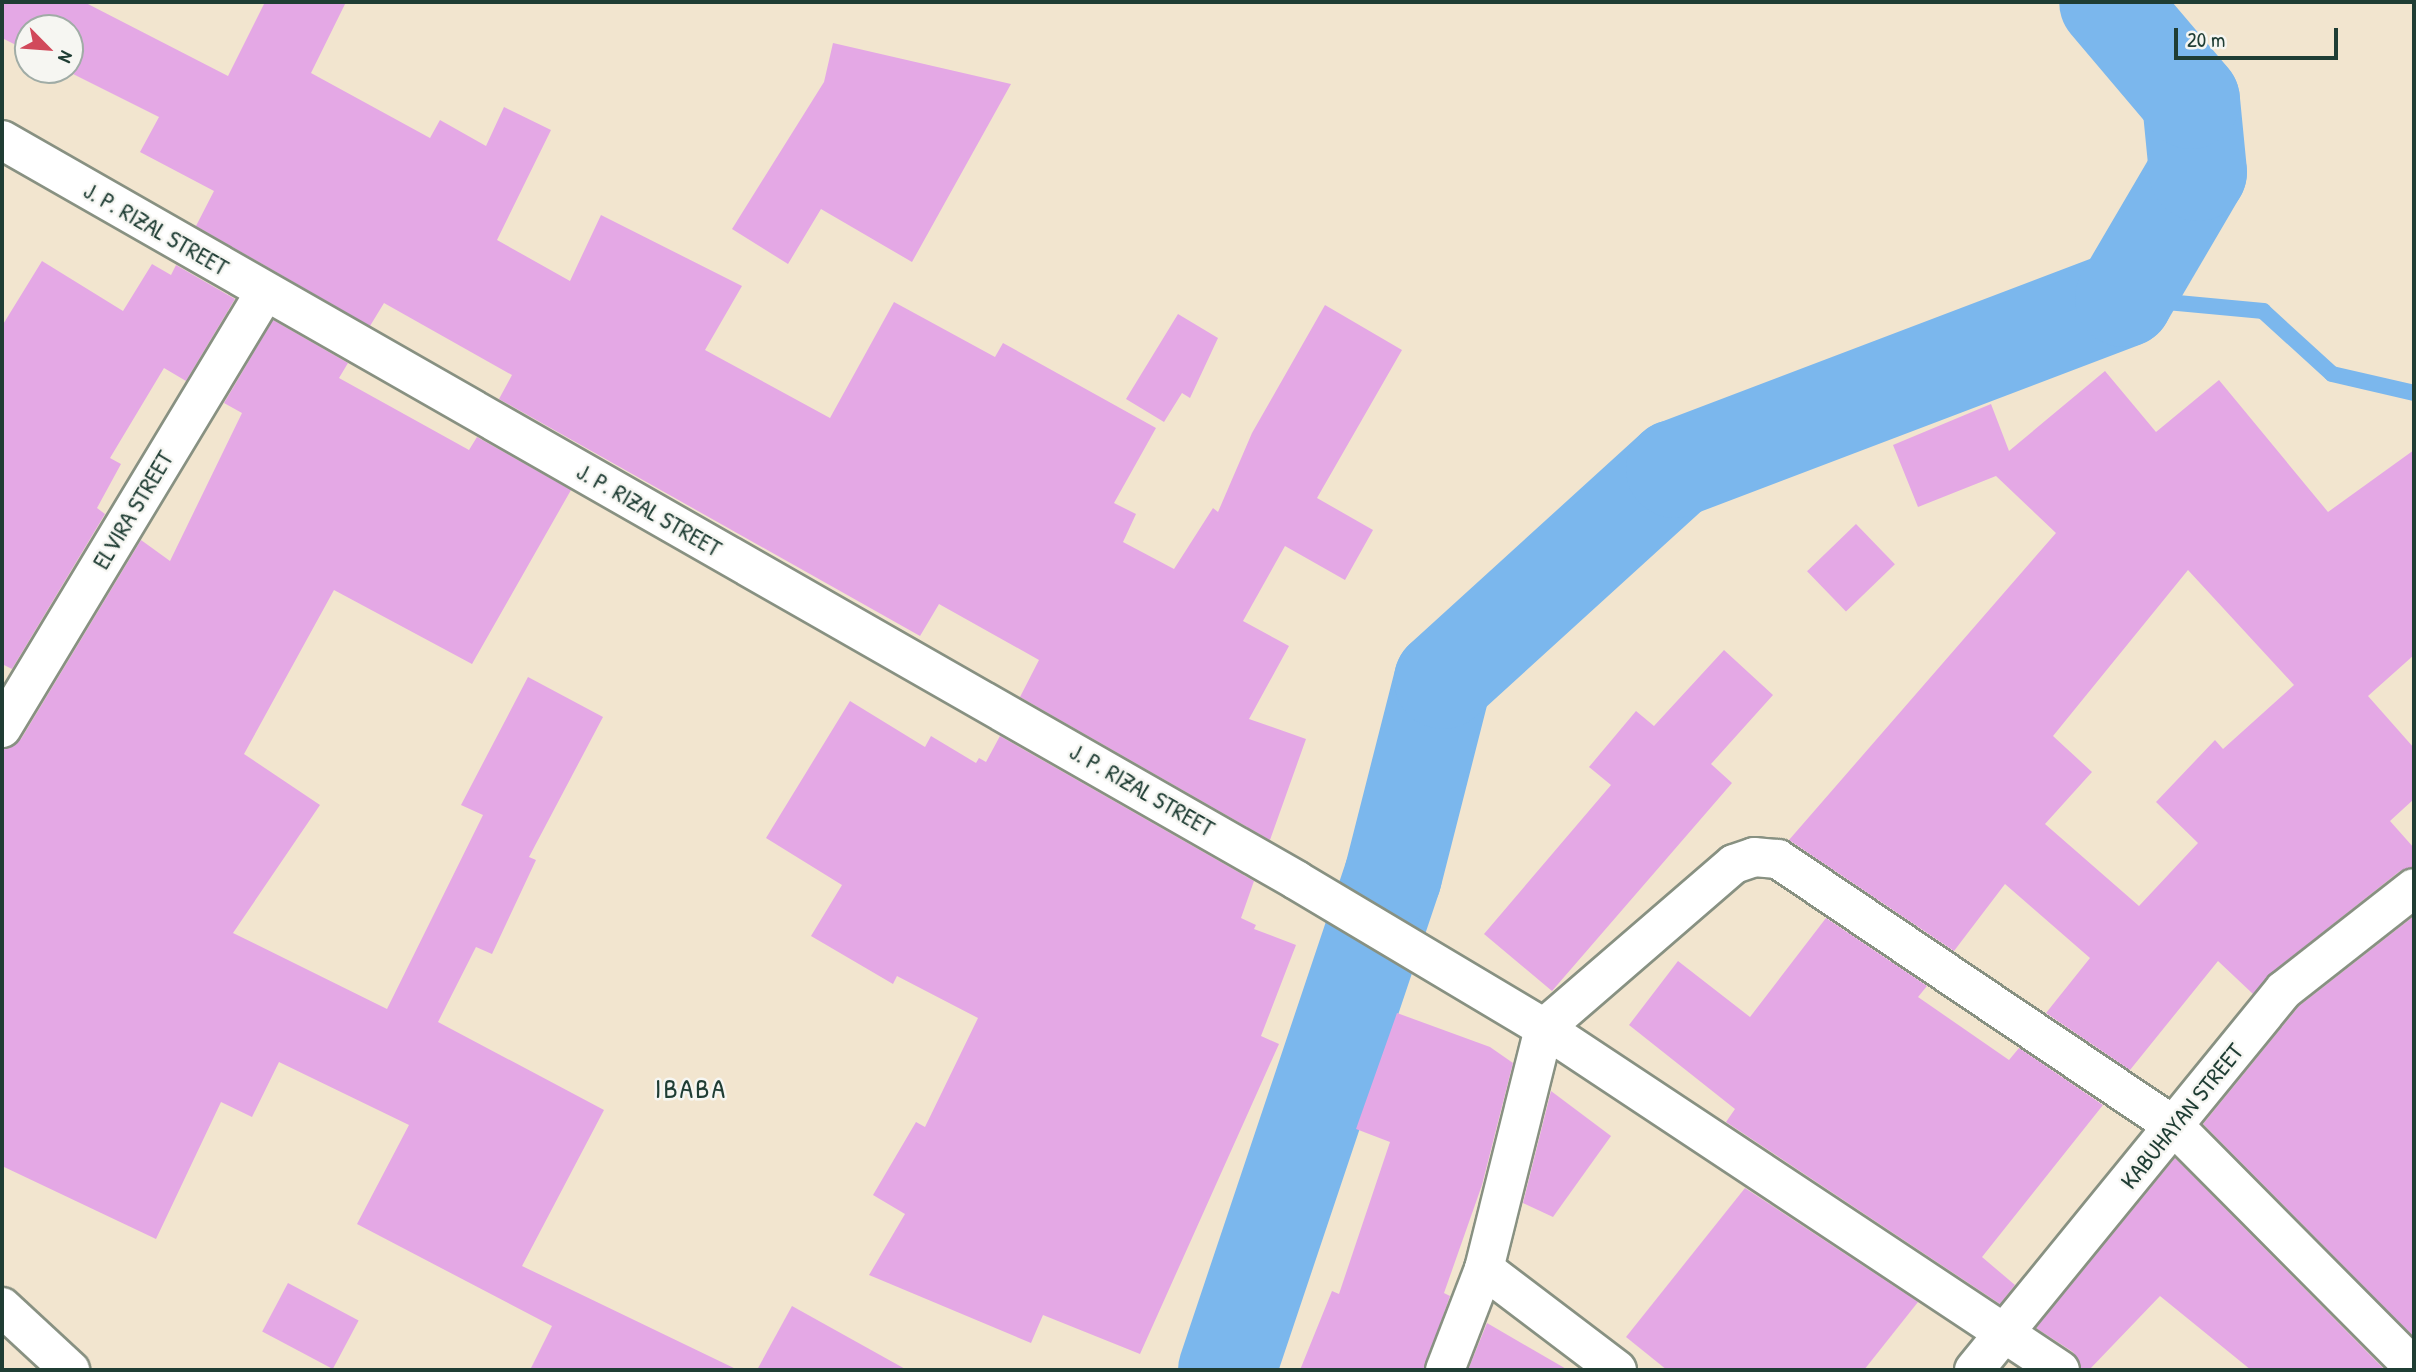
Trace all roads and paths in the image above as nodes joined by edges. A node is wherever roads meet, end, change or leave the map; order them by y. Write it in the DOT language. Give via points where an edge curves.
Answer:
graph roads {
  1 [pos="2,139"];
  2 [pos="265,292"];
  3 [pos="2,728"];
  4 [pos="2414,888"];
  5 [pos="1544,1028"];
  6 [pos="2174,1126"];
  7 [pos="1483,1269"];
  8 [pos="2,1307"];
  9 [pos="2006,1334"];
  10 [pos="2414,1368"];
  11 [pos="70,1370"];
  12 [pos="1445,1370"];
  13 [pos="1616,1370"];
  14 [pos="1974,1370"];
  15 [pos="2060,1370"];
  1 -- 2 [label="street, J. P. RIZAL STREET"];
  2 -- 3 [label="street, ELVIRA STREET"];
  2 -- 5 [label="street, J. P. RIZAL STREET" via="1296,880"];
  4 -- 6 [label="street, KABUHAYAN STREET" via="2284,990"];
  5 -- 6 [label="street" via="1734,864 1754,857 1778,859"];
  5 -- 7 [label="street"];
  5 -- 9 [label="street, J. P. RIZAL STREET"];
  6 -- 9 [label="street, KABUHAYAN STREET"];
  6 -- 10 [label="street"];
  7 -- 12 [label="street"];
  7 -- 13 [label="street"];
  8 -- 11 [label="street"];
  9 -- 14 [label="street, KABUHAYAN STREET"];
  9 -- 15 [label="street, J. P. RIZAL STREET"];
}
